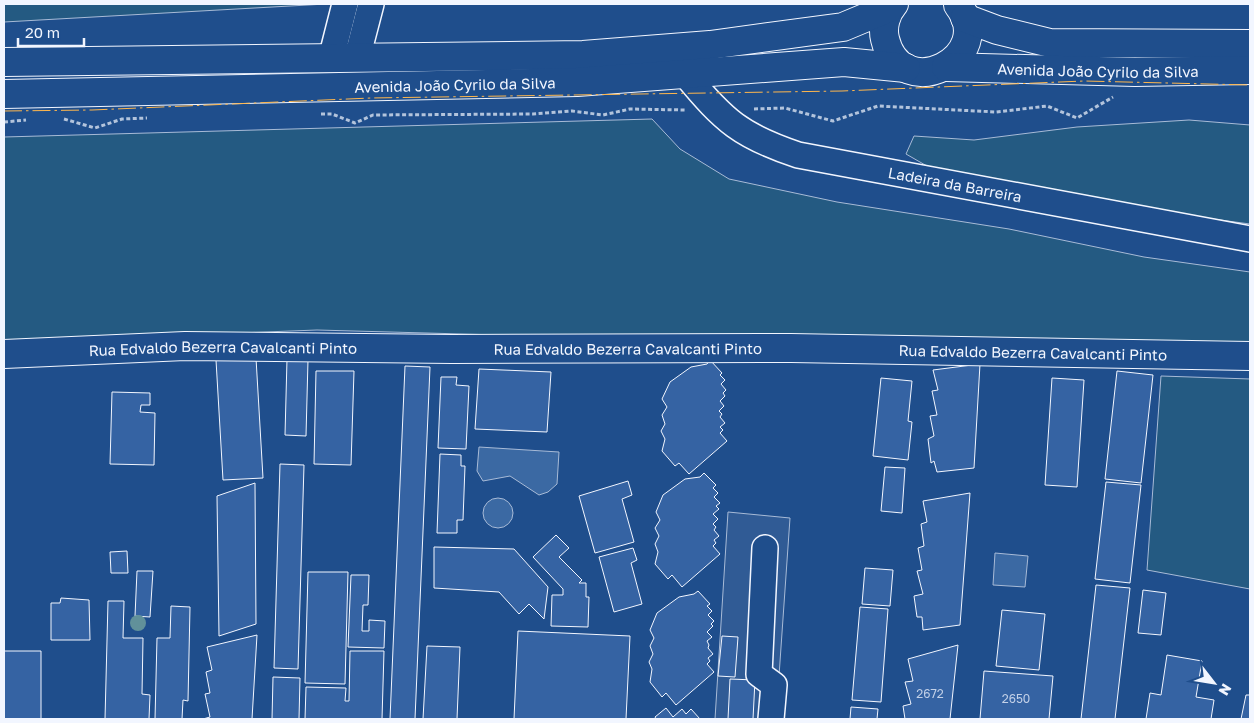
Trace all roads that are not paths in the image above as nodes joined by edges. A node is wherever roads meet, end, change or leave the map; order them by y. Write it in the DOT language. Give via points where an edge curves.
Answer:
graph roads {
  1 [pos="345,4"];
  2 [pos="371,4"];
  3 [pos="893,5"];
  4 [pos="960,8"];
  5 [pos="1250,44"];
  6 [pos="344,59"];
  7 [pos="4,62"];
  8 [pos="946,67"];
  9 [pos="906,68"];
  10 [pos="1250,70"];
  11 [pos="686,75"];
  12 [pos="4,94"];
  13 [pos="1250,240"];
  14 [pos="4,354"];
  15 [pos="1250,356"];
  16 [pos="765,548"];
  17 [pos="772,719"];
  1 -- 6 [label="street"];
  2 -- 6 [label="street"];
  3 -- 6 [label="main road, Avenida João Cyrilo da Silva" via="843,26 710,46 583,55"];
  3 -- 9 [label="main road" via="885,20 884,34 887,48"];
  4 -- 5 [label="main road, Avenida João Cyrilo da Silva" via="997,30 1050,43"];
  4 -- 8 [label="main road" via="967,32 964,46"];
  6 -- 7 [label="main road, Avenida João Cyrilo da Silva"];
  8 -- 9 [label="main road, Avenida João Cyrilo da Silva" via="933,72"];
  8 -- 10 [label="main road, Avenida João Cyrilo da Silva" via="1135,72"];
  9 -- 11 [label="main road, Avenida João Cyrilo da Silva" via="844,62"];
  11 -- 12 [label="main road, Avenida João Cyrilo da Silva" via="577,82"];
  11 -- 13 [label="street, Ladeira da Barreira" via="715,110 739,130 765,144 798,155"];
  14 -- 15 [label="main road, Rua Edvaldo Bezerra Cavalcanti Pinto" via="185,346 791,348"];
  16 -- 17 [label="street" via="759,674 774,685"];
}
